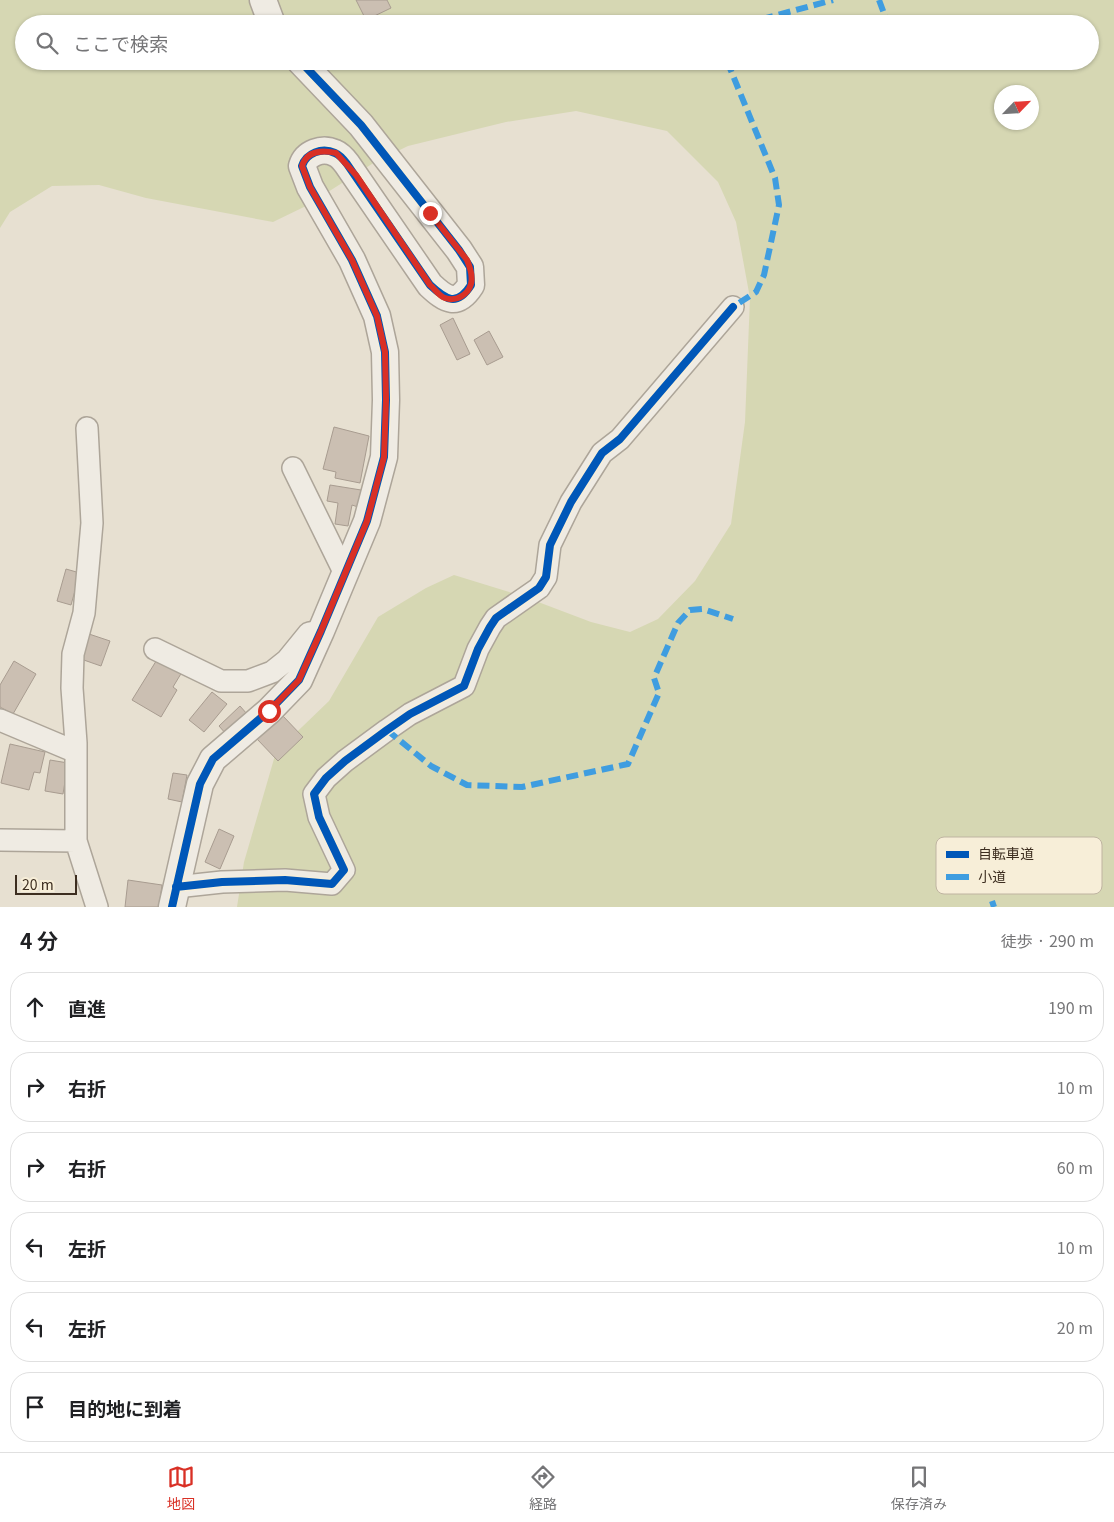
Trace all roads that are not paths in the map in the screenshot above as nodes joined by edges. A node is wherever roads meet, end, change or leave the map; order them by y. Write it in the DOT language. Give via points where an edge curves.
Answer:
graph roads {
  1 [pos="263,0"];
  2 [pos="269,15"];
  3 [pos="309,70"];
  4 [pos="733,307"];
  5 [pos="87,428"];
  6 [pos="294,468"];
  7 [pos="345,574"];
  8 [pos="321,631"];
  9 [pos="155,649"];
  10 [pos="0,720"];
  11 [pos="76,752"];
  12 [pos="0,840"];
  13 [pos="76,841"];
  14 [pos="174,897"];
  15 [pos="98,907"];
  1 -- 2 [label="street"];
  3 -- 7 [label="street" via="361,125 467,260 472,277 471,285 460,297 454,300 442,297 430,285 347,164 336,153 317,152 304,160 302,166 310,187 352,260 377,316 385,352 384,457 367,521"];
  4 -- 14 [label="street" via="620,439 602,453 571,502 550,545 546,577 539,588 496,618 475,656 464,686 410,714 345,761 314,794 319,817 344,870 332,884 286,880 222,882"];
  5 -- 11 [label="street" via="92,523 84,613 74,654 72,688"];
  6 -- 7 [label="street"];
  7 -- 8 [label="street"];
  8 -- 9 [label="street" via="309,633 287,660 272,672 248,681 221,681"];
  8 -- 14 [label="street" via="299,680 269,711 213,759 200,784"];
  10 -- 11 [label="street"];
  11 -- 13 [label="street"];
  12 -- 13 [label="street"];
  13 -- 15 [label="street"];
}
